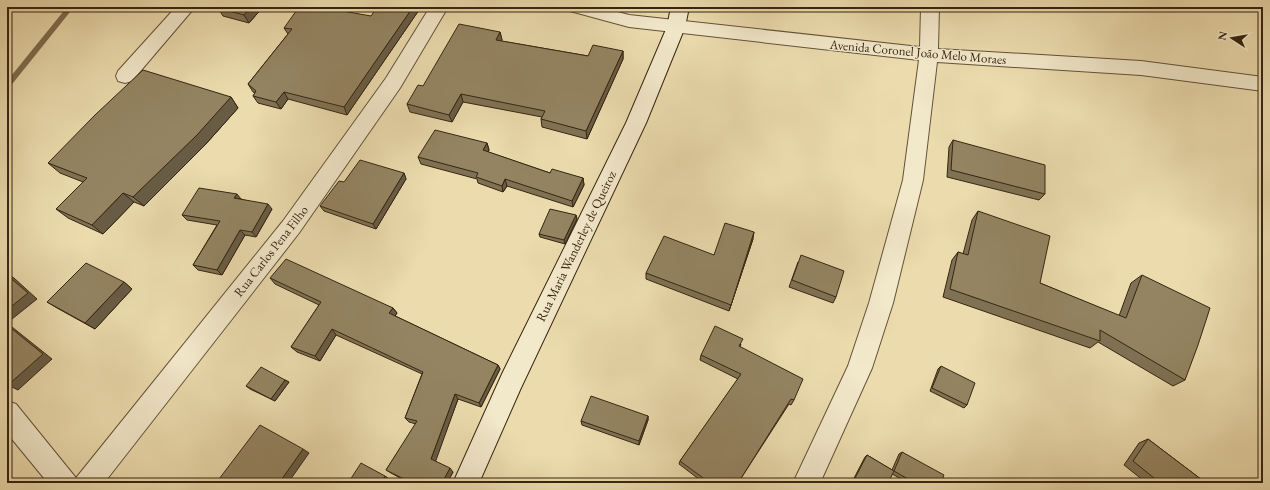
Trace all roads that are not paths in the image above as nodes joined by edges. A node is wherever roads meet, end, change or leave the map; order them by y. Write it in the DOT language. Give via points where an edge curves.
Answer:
graph roads {
  1 [pos="186,7"];
  2 [pos="439,7"];
  3 [pos="576,7"];
  4 [pos="930,7"];
  5 [pos="678,17"];
  6 [pos="929,55"];
  7 [pos="125,76"];
  8 [pos="1263,84"];
  9 [pos="7,413"];
  10 [pos="65,483"];
  11 [pos="87,483"];
  12 [pos="466,483"];
  13 [pos="806,483"];
  1 -- 7 [label="street"];
  2 -- 11 [label="street, Rua Carlos Pena Filho" via="393,83 291,228"];
  3 -- 5 [label="street, Avenida Coronel João Melo Moraes" via="629,21"];
  4 -- 6 [label="street"];
  5 -- 6 [label="street, Avenida Coronel João Melo Moraes"];
  5 -- 12 [label="street, Rua Maria Wanderley de Queiroz" via="636,123 511,382"];
  6 -- 8 [label="street, Avenida Coronel João Melo Moraes" via="1140,68"];
  6 -- 13 [label="street" via="913,180 881,303 860,368"];
  9 -- 10 [label="street"];
}
